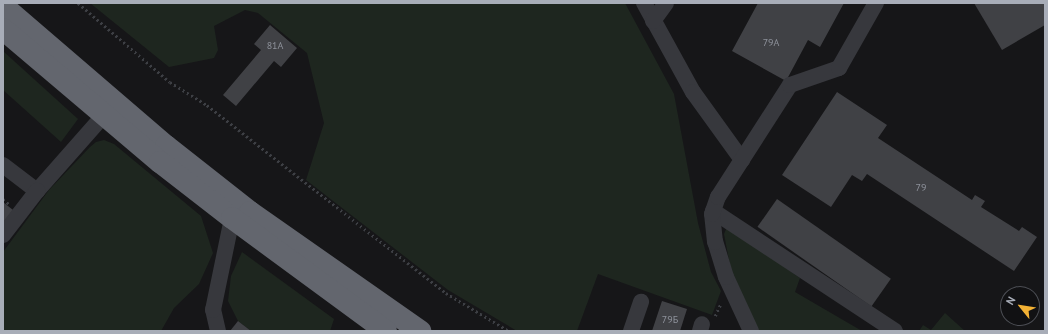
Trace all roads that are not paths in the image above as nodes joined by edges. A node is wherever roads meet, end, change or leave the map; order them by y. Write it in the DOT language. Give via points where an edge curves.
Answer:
graph roads {
  1 [pos="644,3"];
  2 [pos="666,3"];
  3 [pos="876,3"];
  4 [pos="3,6"];
  5 [pos="653,21"];
  6 [pos="3,29"];
  7 [pos="104,115"];
  8 [pos="742,160"];
  9 [pos="3,165"];
  10 [pos="37,191"];
  11 [pos="713,211"];
  12 [pos="232,218"];
  13 [pos="3,235"];
  14 [pos="641,302"];
  15 [pos="381,330"];
  16 [pos="218,331"];
  17 [pos="420,331"];
  18 [pos="631,331"];
  19 [pos="751,331"];
  20 [pos="895,331"];
  1 -- 5 [label="street"];
  2 -- 5 [label="street"];
  3 -- 8 [label="street" via="839,68 790,85"];
  4 -- 17 [label="highway" via="161,141 250,212"];
  5 -- 8 [label="street" via="693,92"];
  6 -- 7 [label="highway"];
  7 -- 10 [label="street"];
  7 -- 12 [label="highway"];
  8 -- 11 [label="street" via="718,197"];
  9 -- 10 [label="street"];
  10 -- 13 [label="street"];
  11 -- 19 [label="street" via="715,242"];
  11 -- 20 [label="street"];
  12 -- 15 [label="highway"];
  12 -- 16 [label="street" via="213,310"];
  14 -- 18 [label="street"];
}
